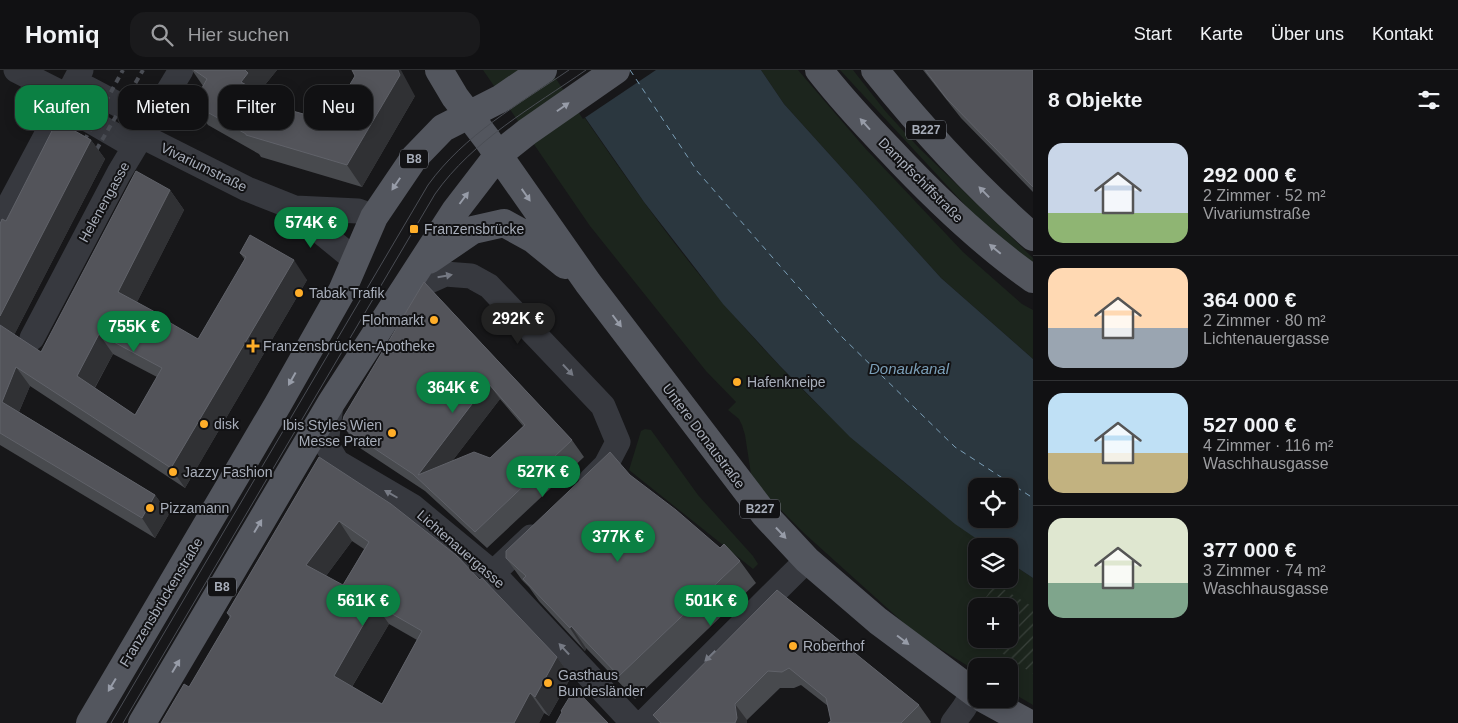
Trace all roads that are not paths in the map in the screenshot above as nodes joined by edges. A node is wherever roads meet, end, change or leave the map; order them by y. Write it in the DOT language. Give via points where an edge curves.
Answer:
graph roads {
  1 [pos="16,70"];
  2 [pos="81,70"];
  3 [pos="181,70"];
  4 [pos="439,70"];
  5 [pos="543,70"];
  6 [pos="616,70"];
  7 [pos="819,70"];
  8 [pos="875,70"];
  9 [pos="45,85"];
  10 [pos="72,85"];
  11 [pos="108,99"];
  12 [pos="468,115"];
  13 [pos="48,130"];
  14 [pos="142,136"];
  15 [pos="498,155"];
  16 [pos="295,208"];
  17 [pos="374,217"];
  18 [pos="0,222"];
  19 [pos="1033,237"];
  20 [pos="355,260"];
  21 [pos="417,268"];
  22 [pos="1033,279"];
  23 [pos="588,282"];
  24 [pos="400,294"];
  25 [pos="32,338"];
  26 [pos="331,403"];
  27 [pos="578,492"];
  28 [pos="550,519"];
  29 [pos="807,560"];
  30 [pos="493,573"];
  31 [pos="591,678"];
  32 [pos="968,688"];
  33 [pos="579,700"];
  34 [pos="968,704"];
  35 [pos="1001,708"];
  36 [pos="90,723"];
  37 [pos="142,723"];
  38 [pos="633,723"];
  39 [pos="643,723"];
  40 [pos="953,723"];
  41 [pos="1028,723"];
  1 -- 9 [label="street"];
  2 -- 10 [label="street"];
  3 -- 14 [label="street, Helenengasse"];
  4 -- 12 [label="main road, B227"];
  5 -- 12 [label="main road, Franzensbrückenstraße / B8" via="503,98"];
  15 -- 6 [label="main road, B8, one-way"];
  22 -- 7 [label="main road, Dampfschiffstraße / B227, one-way" via="972,230 918,180"];
  19 -- 8 [label="main road, B227, one-way" via="954,161"];
  11 -- 14 [label="street" via="138,115"];
  12 -- 15 [label="main road, B227"];
  12 -- 17 [label="main road, Franzensbrückenstraße / B8, one-way" via="434,136 414,158"];
  13 -- 18 [label="street"];
  14 -- 16 [label="street, Vivariumstraße" via="247,189"];
  14 -- 25 [label="street, Helenengasse" via="119,173"];
  21 -- 15 [label="main road, B8, one-way"];
  15 -- 23 [label="main road, Untere Donaustraße / B227, one-way"];
  16 -- 17 [label="street, Vivariumstraße" via="358,211"];
  16 -- 20 [label="street, Vivariumstraße"];
  17 -- 20 [label="main road, Franzensbrückenstraße / B8"];
  20 -- 36 [label="main road, Franzensbrückenstraße / B8, one-way" via="342,291 278,404"];
  21 -- 23 [label="main road" via="473,230 504,223 533,240"];
  21 -- 24 [label="main road, B8"];
  23 -- 29 [label="main road, Untere Donaustraße / B227, one-way" via="765,515"];
  24 -- 26 [label="main road, B8"];
  24 -- 27 [label="street, one-way" via="445,274 471,276 489,286 603,406 618,442 606,465"];
  30 -- 26 [label="street, Lichtenauergasse, one-way" via="412,506 337,462 326,444"];
  37 -- 26 [label="main road, B8, one-way"];
  28 -- 30 [label="street"];
  29 -- 32 [label="main road, Untere Donaustraße / B227, one-way" via="878,621"];
  29 -- 39 [label="street, one-way"];
  31 -- 30 [label="street, Lichtenauergasse, one-way"];
  31 -- 33 [label="street"];
  31 -- 38 [label="street, Lichtenauergasse"];
  34 -- 40 [label="street"];
  35 -- 41 [label="main road, Untere Donaustraße / B227"];
}
